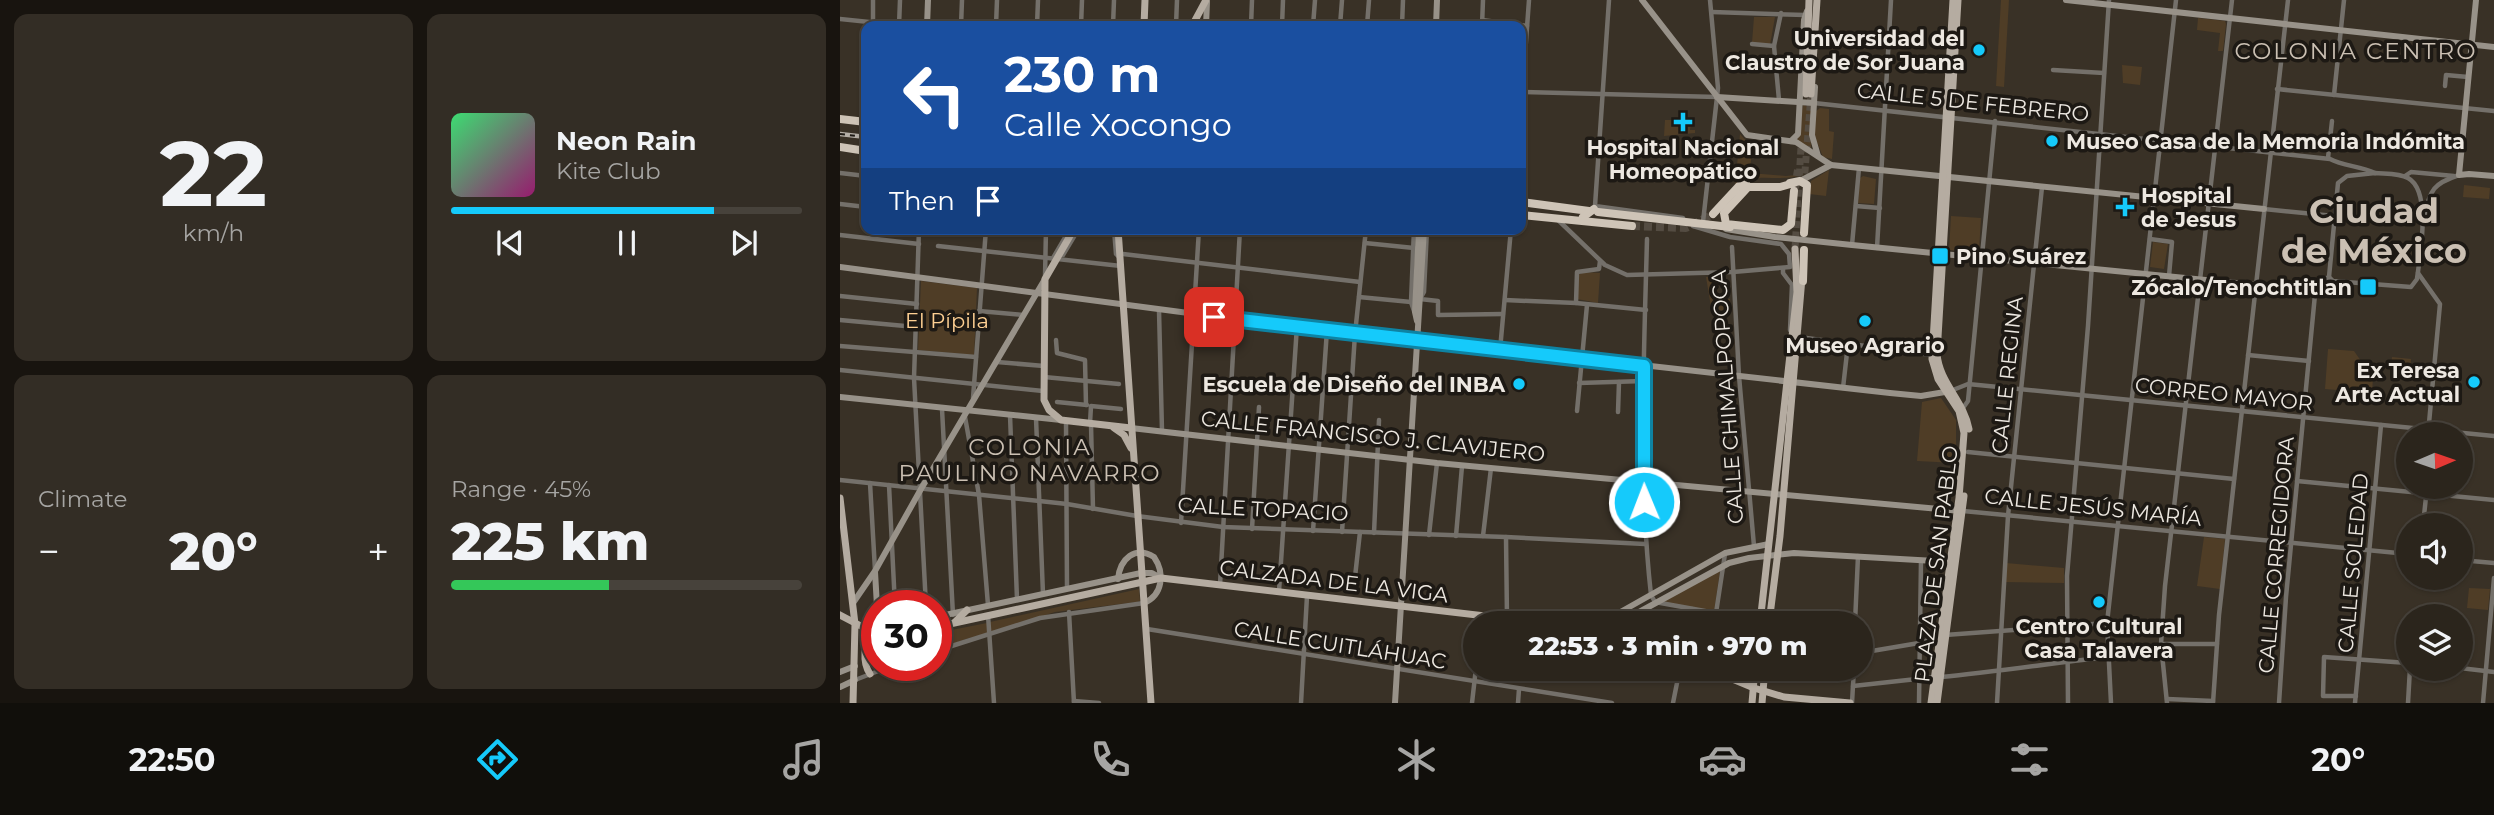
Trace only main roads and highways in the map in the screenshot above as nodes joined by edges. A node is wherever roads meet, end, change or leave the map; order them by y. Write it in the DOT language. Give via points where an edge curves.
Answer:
graph roads {
  1 [pos="1145,0"];
  2 [pos="1817,0"];
  3 [pos="1955,0"];
  4 [pos="1207,1"];
  5 [pos="1808,8"];
  6 [pos="1144,21"];
  7 [pos="1195,21"];
  8 [pos="840,119"];
  9 [pos="861,121"];
  10 [pos="840,147"];
  11 [pos="861,150"];
  12 [pos="1796,185"];
  13 [pos="1526,203"];
  14 [pos="1592,211"];
  15 [pos="1713,214"];
  16 [pos="1526,216"];
  17 [pos="1554,219"];
  18 [pos="1632,226"];
  19 [pos="1726,226"];
  20 [pos="1804,233"];
  21 [pos="1071,235"];
  22 [pos="1118,235"];
  23 [pos="1800,250"];
  24 [pos="1941,254"];
  25 [pos="1802,281"];
  26 [pos="1795,337"];
  27 [pos="1950,391"];
  28 [pos="1107,425"];
  29 [pos="1131,428"];
  30 [pos="1133,453"];
  31 [pos="1965,486"];
  32 [pos="1784,493"];
  33 [pos="840,498"];
  34 [pos="1959,498"];
  35 [pos="1960,511"];
  36 [pos="1769,544"];
  37 [pos="1141,577"];
  38 [pos="967,610"];
  39 [pos="1761,611"];
  40 [pos="1771,611"];
  41 [pos="840,615"];
  42 [pos="1463,617"];
  43 [pos="953,623"];
  44 [pos="855,624"];
  45 [pos="861,627"];
  46 [pos="1937,677"];
  47 [pos="1737,681"];
  48 [pos="1754,681"];
  49 [pos="1764,681"];
  50 [pos="1754,688"];
  51 [pos="1763,691"];
  52 [pos="1796,700"];
  53 [pos="853,703"];
  54 [pos="1152,703"];
  55 [pos="1752,703"];
  56 [pos="1762,703"];
  57 [pos="1851,703"];
  58 [pos="1931,703"];
  59 [pos="1937,703"];
  1 -- 6 [label="main road"];
  2 -- 5 [label="main road" via="1808,94"];
  3 -- 24 [label="main road"];
  4 -- 7 [label="main road"];
  8 -- 9 [label="highway"];
  10 -- 11 [label="highway"];
  12 -- 15 [label="highway" via="1748,181"];
  12 -- 19 [label="highway" via="1748,187 1724,213"];
  12 -- 19 [label="highway" via="1787,228"];
  12 -- 20 [label="highway" via="1807,185 1808,190"];
  13 -- 14 [label="highway"];
  14 -- 17 [label="highway"];
  14 -- 19 [label="highway"];
  16 -- 17 [label="highway"];
  17 -- 18 [label="highway"];
  21 -- 28 [label="main road, CALLE FRANCISCO J. CLAVIJERO" via="1045,279 1045,404 1063,420"];
  22 -- 29 [label="main road"];
  23 -- 25 [label="highway"];
  23 -- 26 [label="main road"];
  24 -- 27 [label="main road" via="1938,359"];
  24 -- 27 [label="main road" via="1932,355 1936,374"];
  25 -- 26 [label="main road"];
  26 -- 32 [label="main road"];
  26 -- 36 [label="main road"];
  27 -- 31 [label="main road, PLAZA DE SAN PABLO" via="1963,408 1969,432"];
  27 -- 34 [label="main road, PLAZA DE SAN PABLO" via="1964,427"];
  28 -- 29 [label="main road, CALLE FRANCISCO J. CLAVIJERO"];
  28 -- 30 [label="main road" via="1124,435"];
  29 -- 30 [label="main road"];
  30 -- 37 [label="main road"];
  31 -- 34 [label="main road"];
  31 -- 35 [label="main road, PLAZA DE SAN PABLO"];
  32 -- 36 [label="main road"];
  32 -- 40 [label="main road"];
  33 -- 44 [label="main road"];
  34 -- 35 [label="main road, PLAZA DE SAN PABLO"];
  35 -- 46 [label="main road, PLAZA DE SAN PABLO"];
  36 -- 39 [label="main road"];
  37 -- 42 [label="main road, CALZADA DE LA VIGA"];
  37 -- 43 [label="main road, CALZADA DE LA VIGA"];
  37 -- 54 [label="main road"];
  38 -- 43 [label="main road"];
  41 -- 44 [label="main road"];
  44 -- 45 [label="main road"];
  44 -- 53 [label="main road"];
  46 -- 58 [label="main road"];
  46 -- 59 [label="main road, PLAZA DE SAN PABLO"];
  47 -- 50 [label="main road"];
  48 -- 50 [label="main road"];
  49 -- 51 [label="main road"];
  50 -- 51 [label="main road"];
  50 -- 55 [label="main road"];
  51 -- 52 [label="main road"];
  51 -- 56 [label="main road"];
  52 -- 57 [label="main road"];
}
